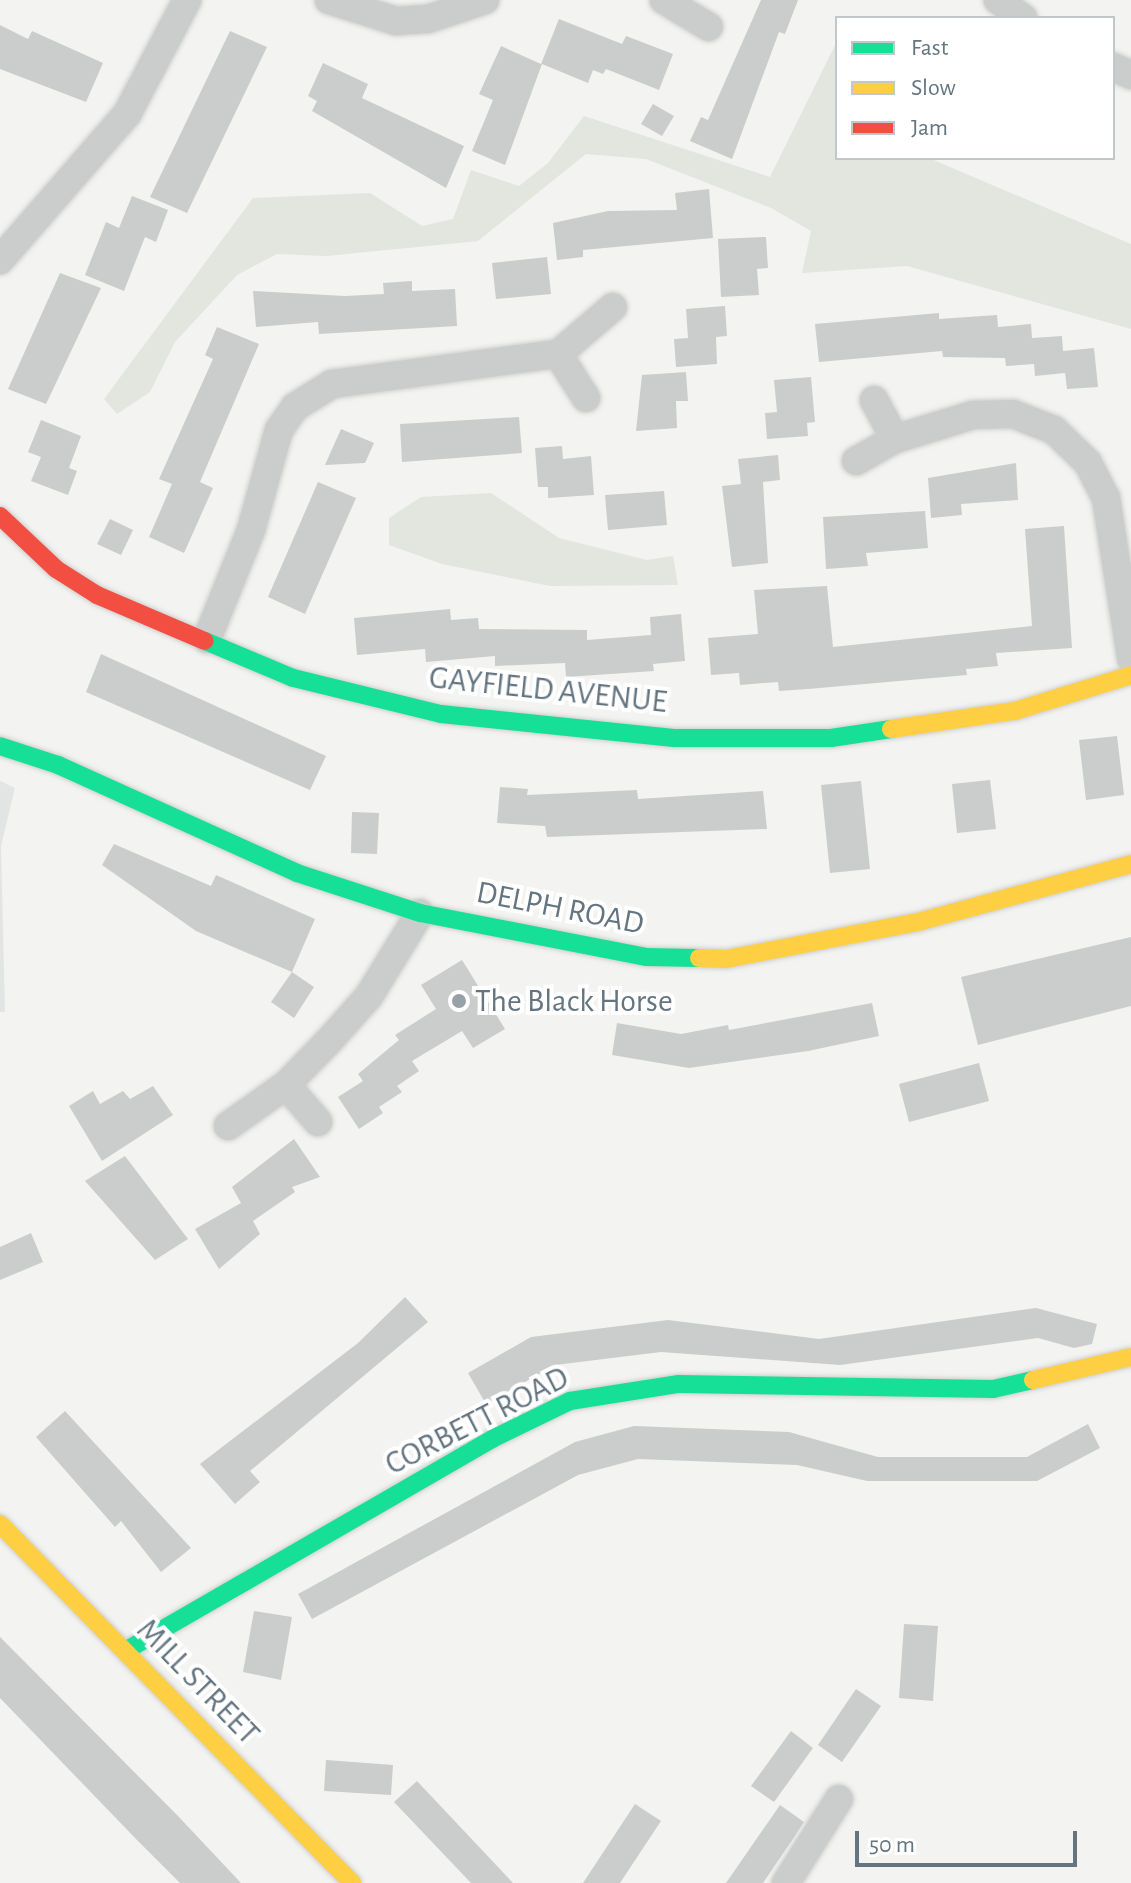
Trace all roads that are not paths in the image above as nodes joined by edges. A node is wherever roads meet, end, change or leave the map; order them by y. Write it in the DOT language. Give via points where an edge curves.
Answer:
graph roads {
  1 [pos="187,0"];
  2 [pos="329,0"];
  3 [pos="485,0"];
  4 [pos="664,0"];
  5 [pos="998,0"];
  6 [pos="1020,16"];
  7 [pos="709,27"];
  8 [pos="0,260"];
  9 [pos="613,307"];
  10 [pos="558,354"];
  11 [pos="586,398"];
  12 [pos="874,400"];
  13 [pos="895,439"];
  14 [pos="856,461"];
  15 [pos="0,516"];
  16 [pos="207,639"];
  17 [pos="1131,658"];
  18 [pos="1131,675"];
  19 [pos="0,746"];
  20 [pos="1131,864"];
  21 [pos="420,913"];
  22 [pos="286,1085"];
  23 [pos="318,1122"];
  24 [pos="228,1126"];
  25 [pos="1131,1357"];
  26 [pos="0,1524"];
  27 [pos="125,1651"];
  28 [pos="839,1799"];
  29 [pos="352,1883"];
  30 [pos="786,1883"];
  1 -- 8 [label="street" via="127,114"];
  2 -- 3 [label="street" via="396,21 428,19"];
  4 -- 7 [label="street"];
  5 -- 6 [label="street"];
  9 -- 10 [label="street"];
  10 -- 11 [label="street"];
  10 -- 16 [label="street" via="332,384 295,407 279,430 251,530"];
  12 -- 13 [label="street"];
  13 -- 14 [label="street"];
  13 -- 17 [label="street" via="973,415 1013,414 1039,420 1072,445 1106,498"];
  15 -- 16 [label="street, GAYFIELD AVENUE" via="56,569 97,595"];
  16 -- 18 [label="street, GAYFIELD AVENUE" via="293,678 388,705 674,738 831,738 922,729 1015,711"];
  19 -- 21 [label="street, DELPH ROAD" via="58,765 235,849"];
  20 -- 21 [label="street, DELPH ROAD" via="918,922 726,959 646,957"];
  21 -- 22 [label="street" via="369,996"];
  22 -- 23 [label="street"];
  22 -- 24 [label="street"];
  25 -- 27 [label="street, CORBETT ROAD" via="993,1389 679,1384 570,1401 492,1439"];
  26 -- 27 [label="street, MILL STREET"];
  27 -- 29 [label="street, MILL STREET"];
  28 -- 30 [label="street"];
}
